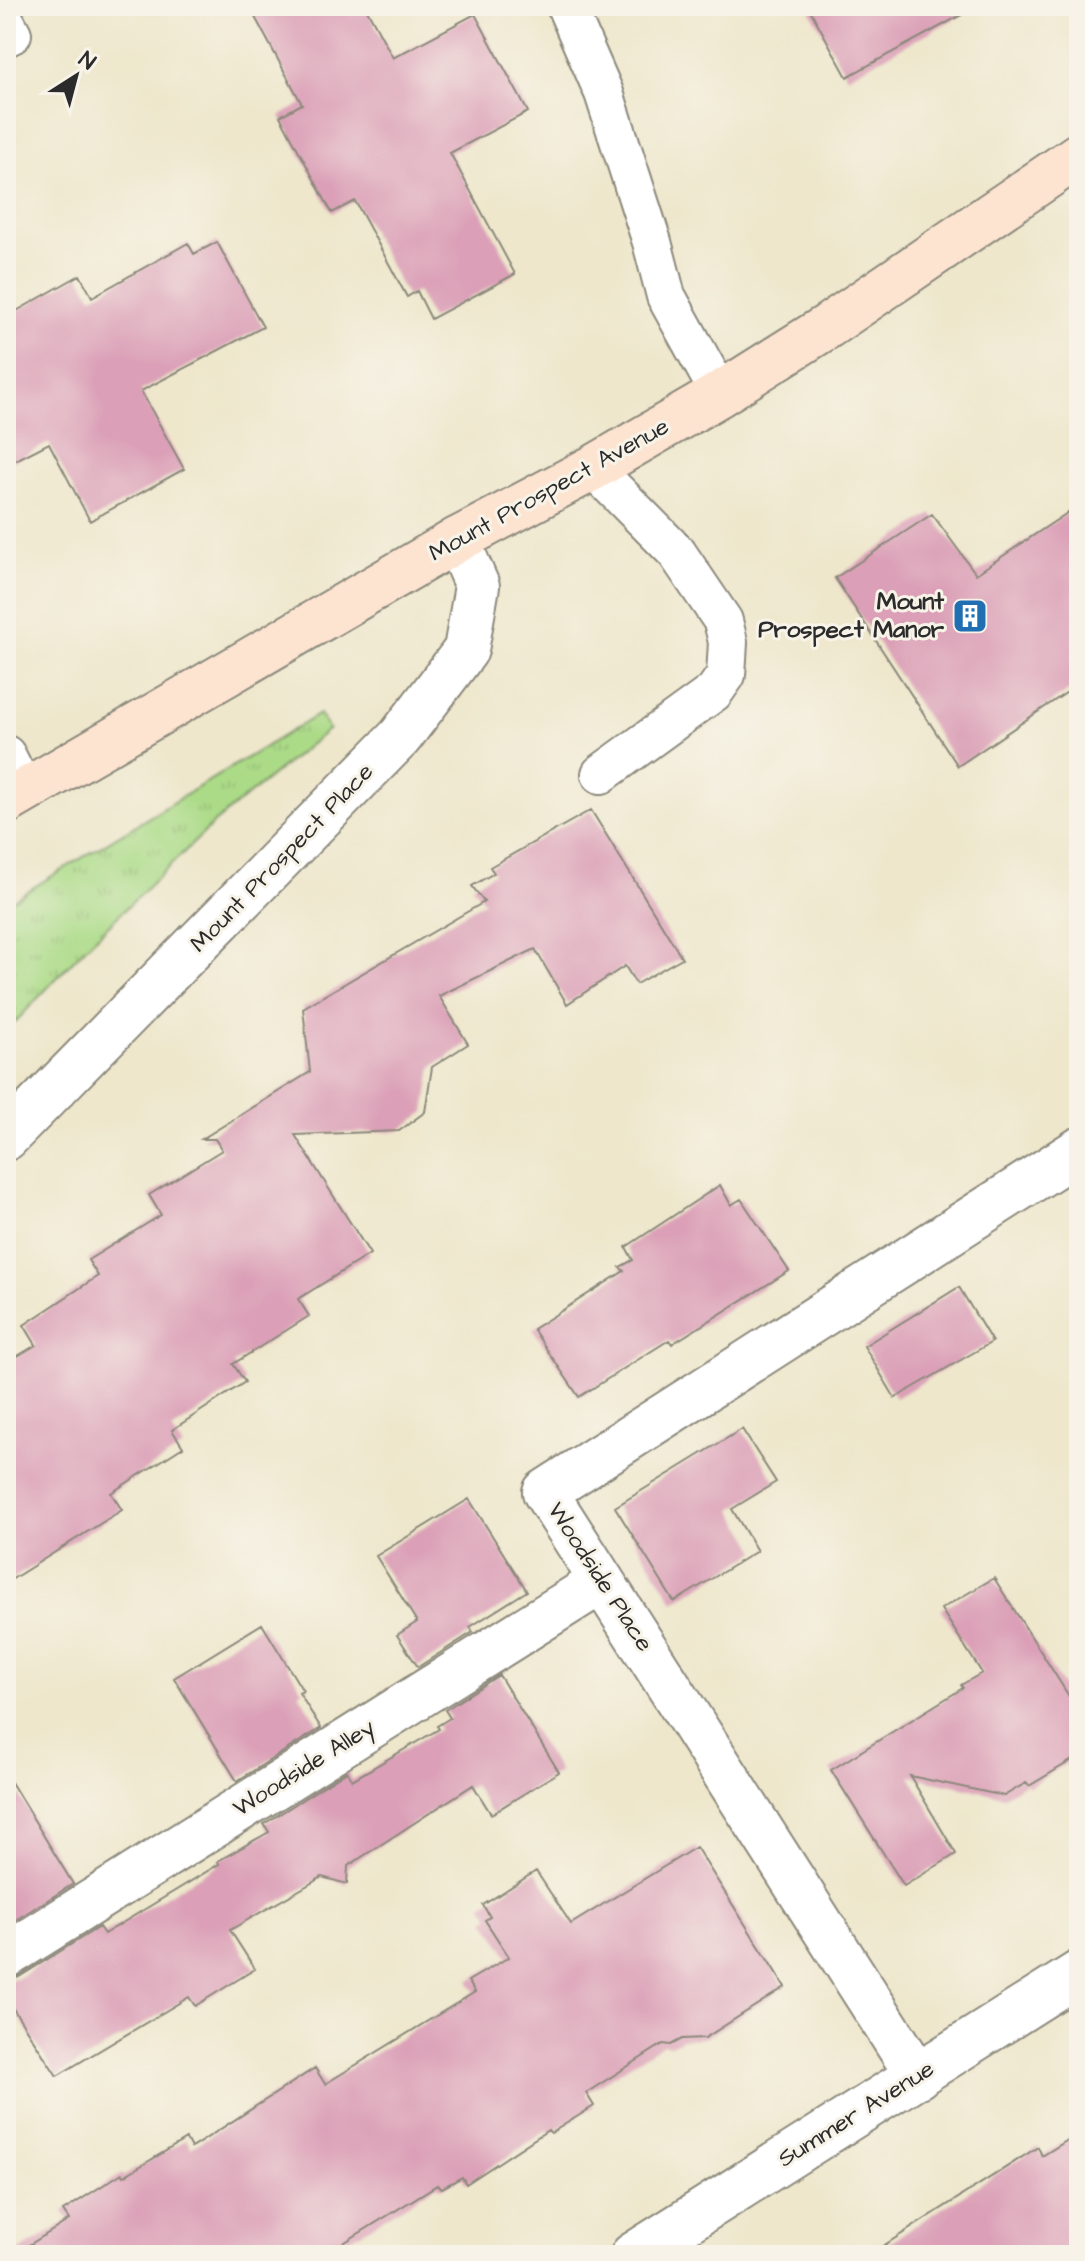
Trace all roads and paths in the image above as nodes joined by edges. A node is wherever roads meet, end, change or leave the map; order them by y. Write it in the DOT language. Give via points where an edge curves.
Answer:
graph roads {
  1 [pos="566,6"];
  2 [pos="6,23"];
  3 [pos="6,37"];
  4 [pos="1079,155"];
  5 [pos="720,394"];
  6 [pos="593,468"];
  7 [pos="457,540"];
  8 [pos="601,774"];
  9 [pos="12,783"];
  10 [pos="6,1138"];
  11 [pos="1079,1150"];
  12 [pos="602,1581"];
  13 [pos="6,1956"];
  14 [pos="1079,1973"];
  15 [pos="918,2076"];
  16 [pos="633,2255"];
  1 -- 5 [label="lane" via="604,93 666,296"];
  2 -- 3 [label="lane" via="12,34"];
  4 -- 5 [label="main road, Mount Prospect Avenue"];
  5 -- 6 [label="main road, Mount Prospect Avenue"];
  6 -- 7 [label="main road, Mount Prospect Avenue"];
  6 -- 8 [label="lane" via="677,553 723,621 728,642 726,675 714,692"];
  7 -- 9 [label="main road, Mount Prospect Avenue"];
  7 -- 10 [label="street, Mount Prospect Place" via="477,586 466,650 400,737"];
  11 -- 12 [label="street, Woodside Place" via="545,1492"];
  12 -- 13 [label="street, Woodside Alley"];
  12 -- 15 [label="street, Woodside Place"];
  14 -- 15 [label="street, Summer Avenue"];
  15 -- 16 [label="street, Summer Avenue"];
}
